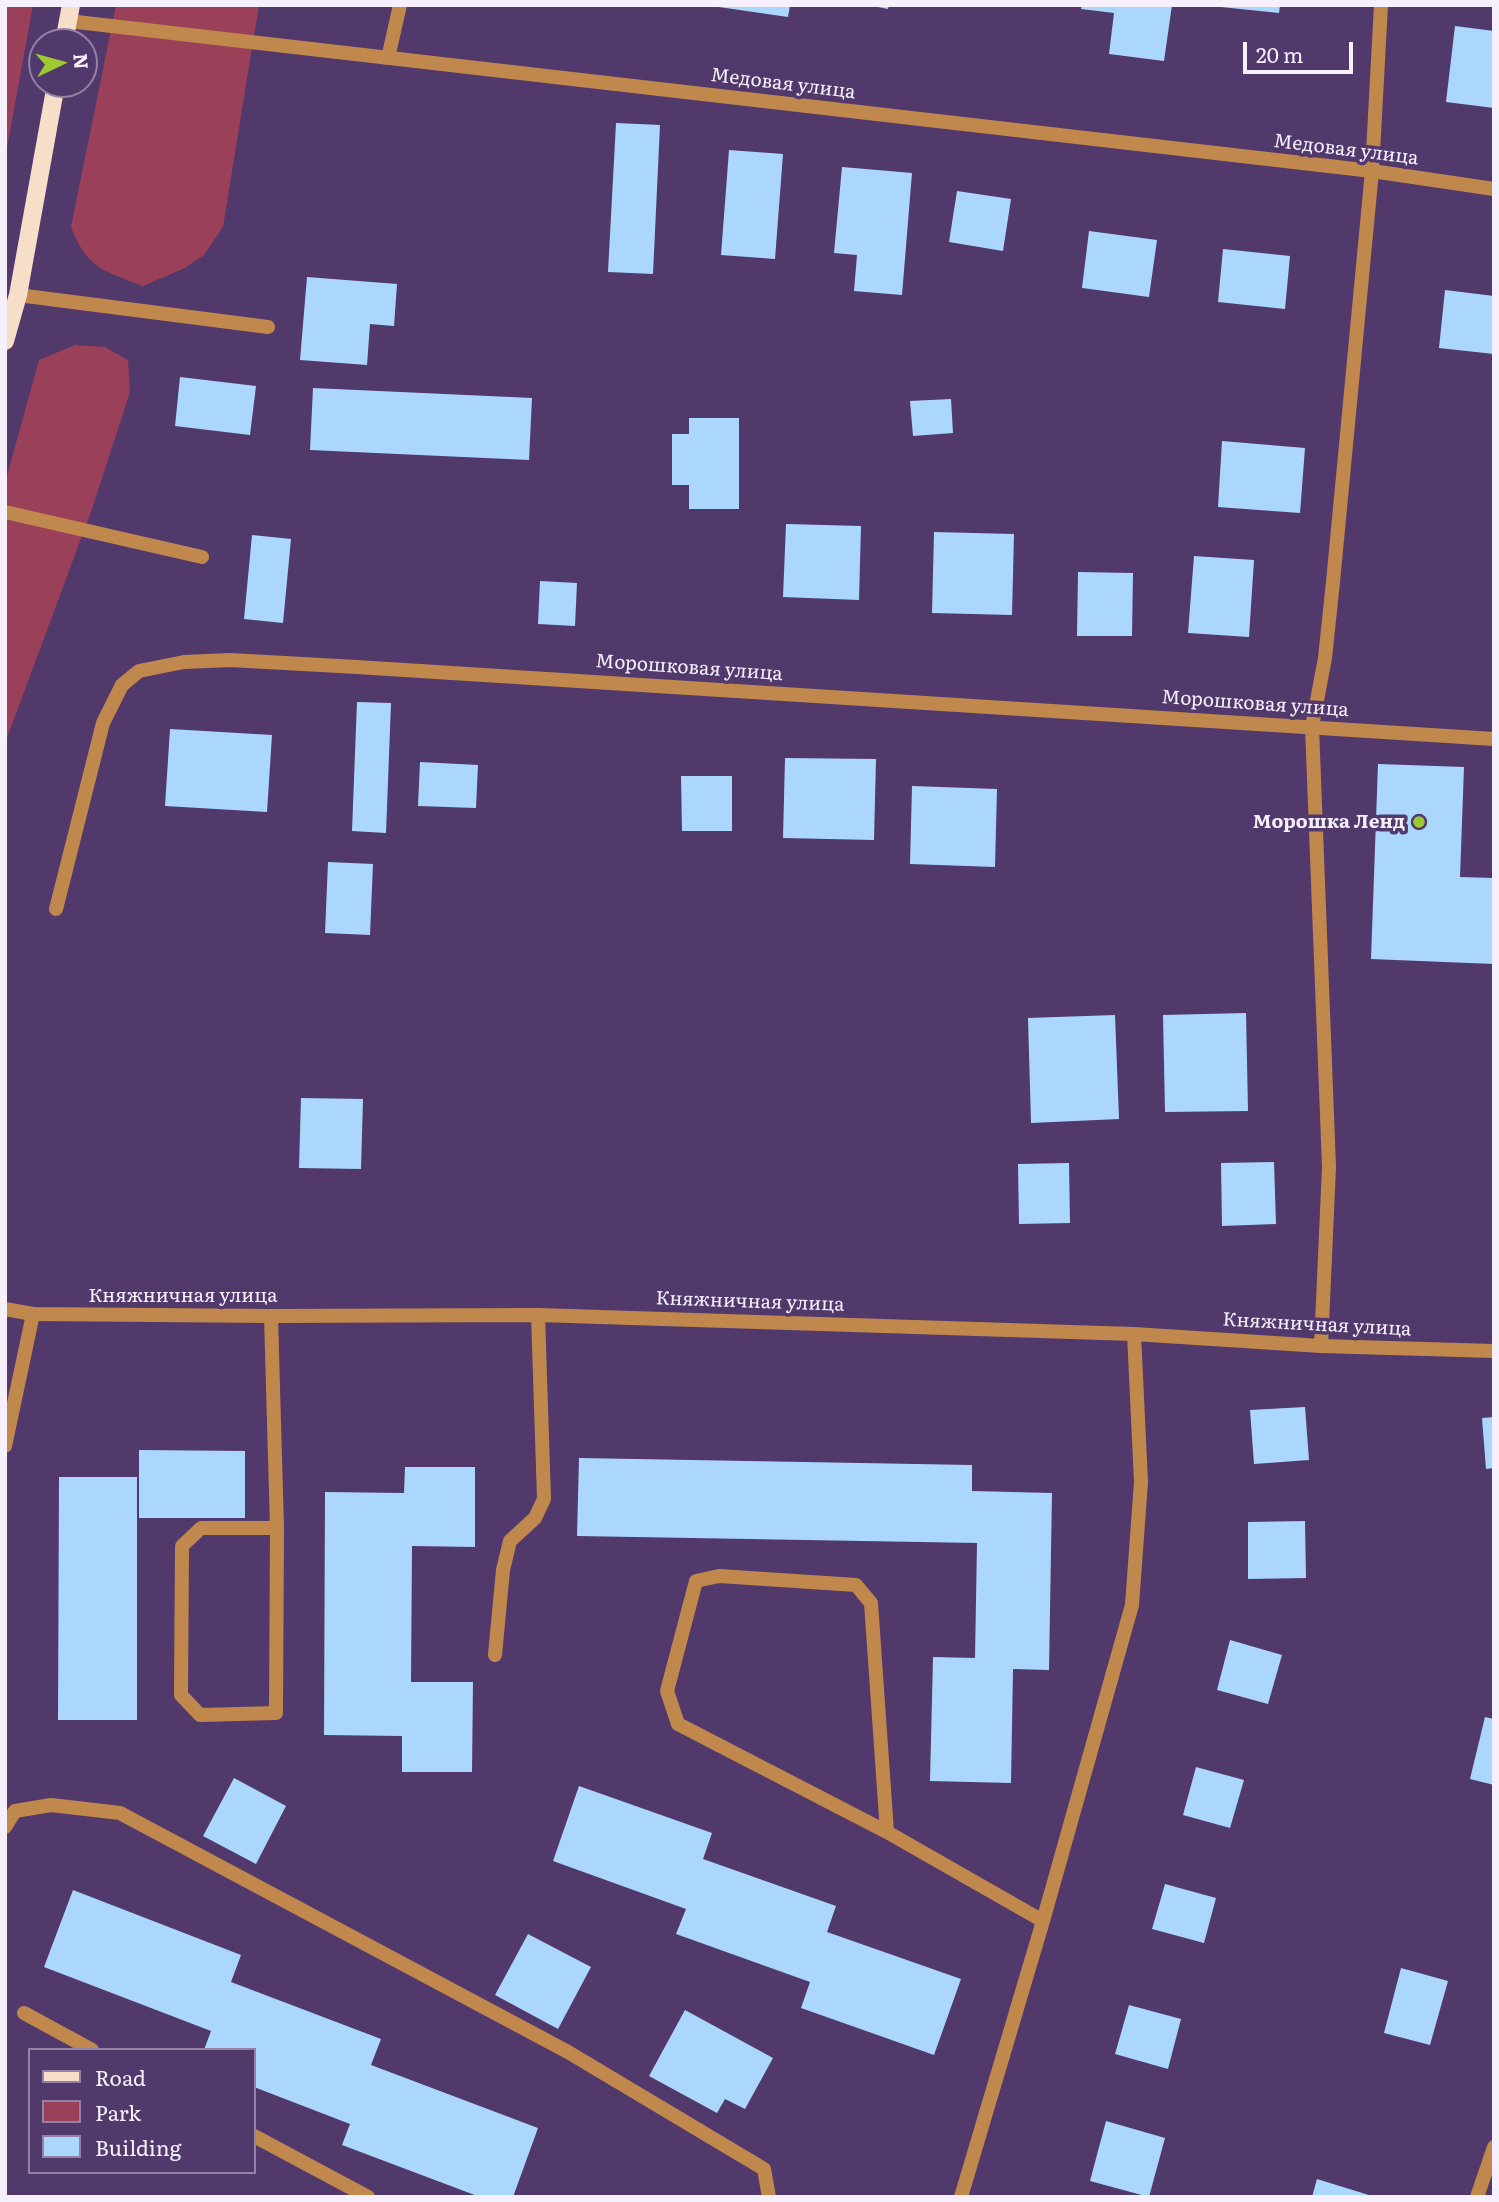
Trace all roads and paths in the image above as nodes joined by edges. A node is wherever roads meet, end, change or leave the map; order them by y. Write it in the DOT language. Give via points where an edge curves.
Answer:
graph roads {
  1 [pos="400,5"];
  2 [pos="1381,5"];
  3 [pos="69,13"];
  4 [pos="388,58"];
  5 [pos="53,98"];
  6 [pos="1372,172"];
  7 [pos="1494,189"];
  8 [pos="18,295"];
  9 [pos="268,327"];
  10 [pos="5,341"];
  11 [pos="5,512"];
  12 [pos="202,557"];
  13 [pos="1312,727"];
  14 [pos="1494,739"];
  15 [pos="56,909"];
  16 [pos="5,1310"];
  17 [pos="33,1314"];
  18 [pos="538,1315"];
  19 [pos="271,1316"];
  20 [pos="1134,1334"];
  21 [pos="1321,1346"];
  22 [pos="1494,1351"];
  23 [pos="5,1446"];
  24 [pos="277,1528"];
  25 [pos="495,1654"];
  26 [pos="5,1827"];
  27 [pos="887,1832"];
  28 [pos="1043,1921"];
  29 [pos="23,2013"];
  30 [pos="88,2048"];
  31 [pos="256,2137"];
  32 [pos="1494,2147"];
  33 [pos="368,2197"];
  34 [pos="769,2197"];
  35 [pos="961,2197"];
  36 [pos="1477,2197"];
  1 -- 4 [label="street"];
  2 -- 6 [label="street"];
  3 -- 4 [label="street, Медовая улица"];
  4 -- 6 [label="street, Медовая улица"];
  5 -- 8 [label="main road"];
  6 -- 7 [label="street, Медовая улица"];
  6 -- 13 [label="street" via="1325,658"];
  8 -- 9 [label="street"];
  8 -- 10 [label="main road"];
  11 -- 12 [label="street"];
  13 -- 14 [label="street, Морошковая улица"];
  13 -- 15 [label="street, Морошковая улица" via="357,667 184,662 139,671 122,685 103,723"];
  13 -- 21 [label="street" via="1329,1167"];
  16 -- 17 [label="street, Княжничная улица"];
  17 -- 19 [label="street, Княжничная улица"];
  17 -- 23 [label="street"];
  18 -- 19 [label="street, Княжничная улица"];
  18 -- 20 [label="street, Княжничная улица"];
  18 -- 25 [label="street" via="544,1499 535,1518 510,1541"];
  19 -- 24 [label="street"];
  20 -- 21 [label="street, Княжничная улица"];
  20 -- 28 [label="street" via="1141,1482 1132,1605"];
  21 -- 22 [label="street, Княжничная улица"];
  24 -- 24 [label="street" via="276,1713 200,1715 181,1695 182,1546 201,1528"];
  26 -- 34 [label="street" via="15,1811 51,1805 120,1813 568,2052 764,2169"];
  27 -- 27 [label="street" via="678,1724 667,1691 696,1581 719,1576 856,1585 871,1603"];
  27 -- 28 [label="street"];
  28 -- 35 [label="street"];
  29 -- 30 [label="street"];
  31 -- 33 [label="street"];
  32 -- 36 [label="street"];
}
